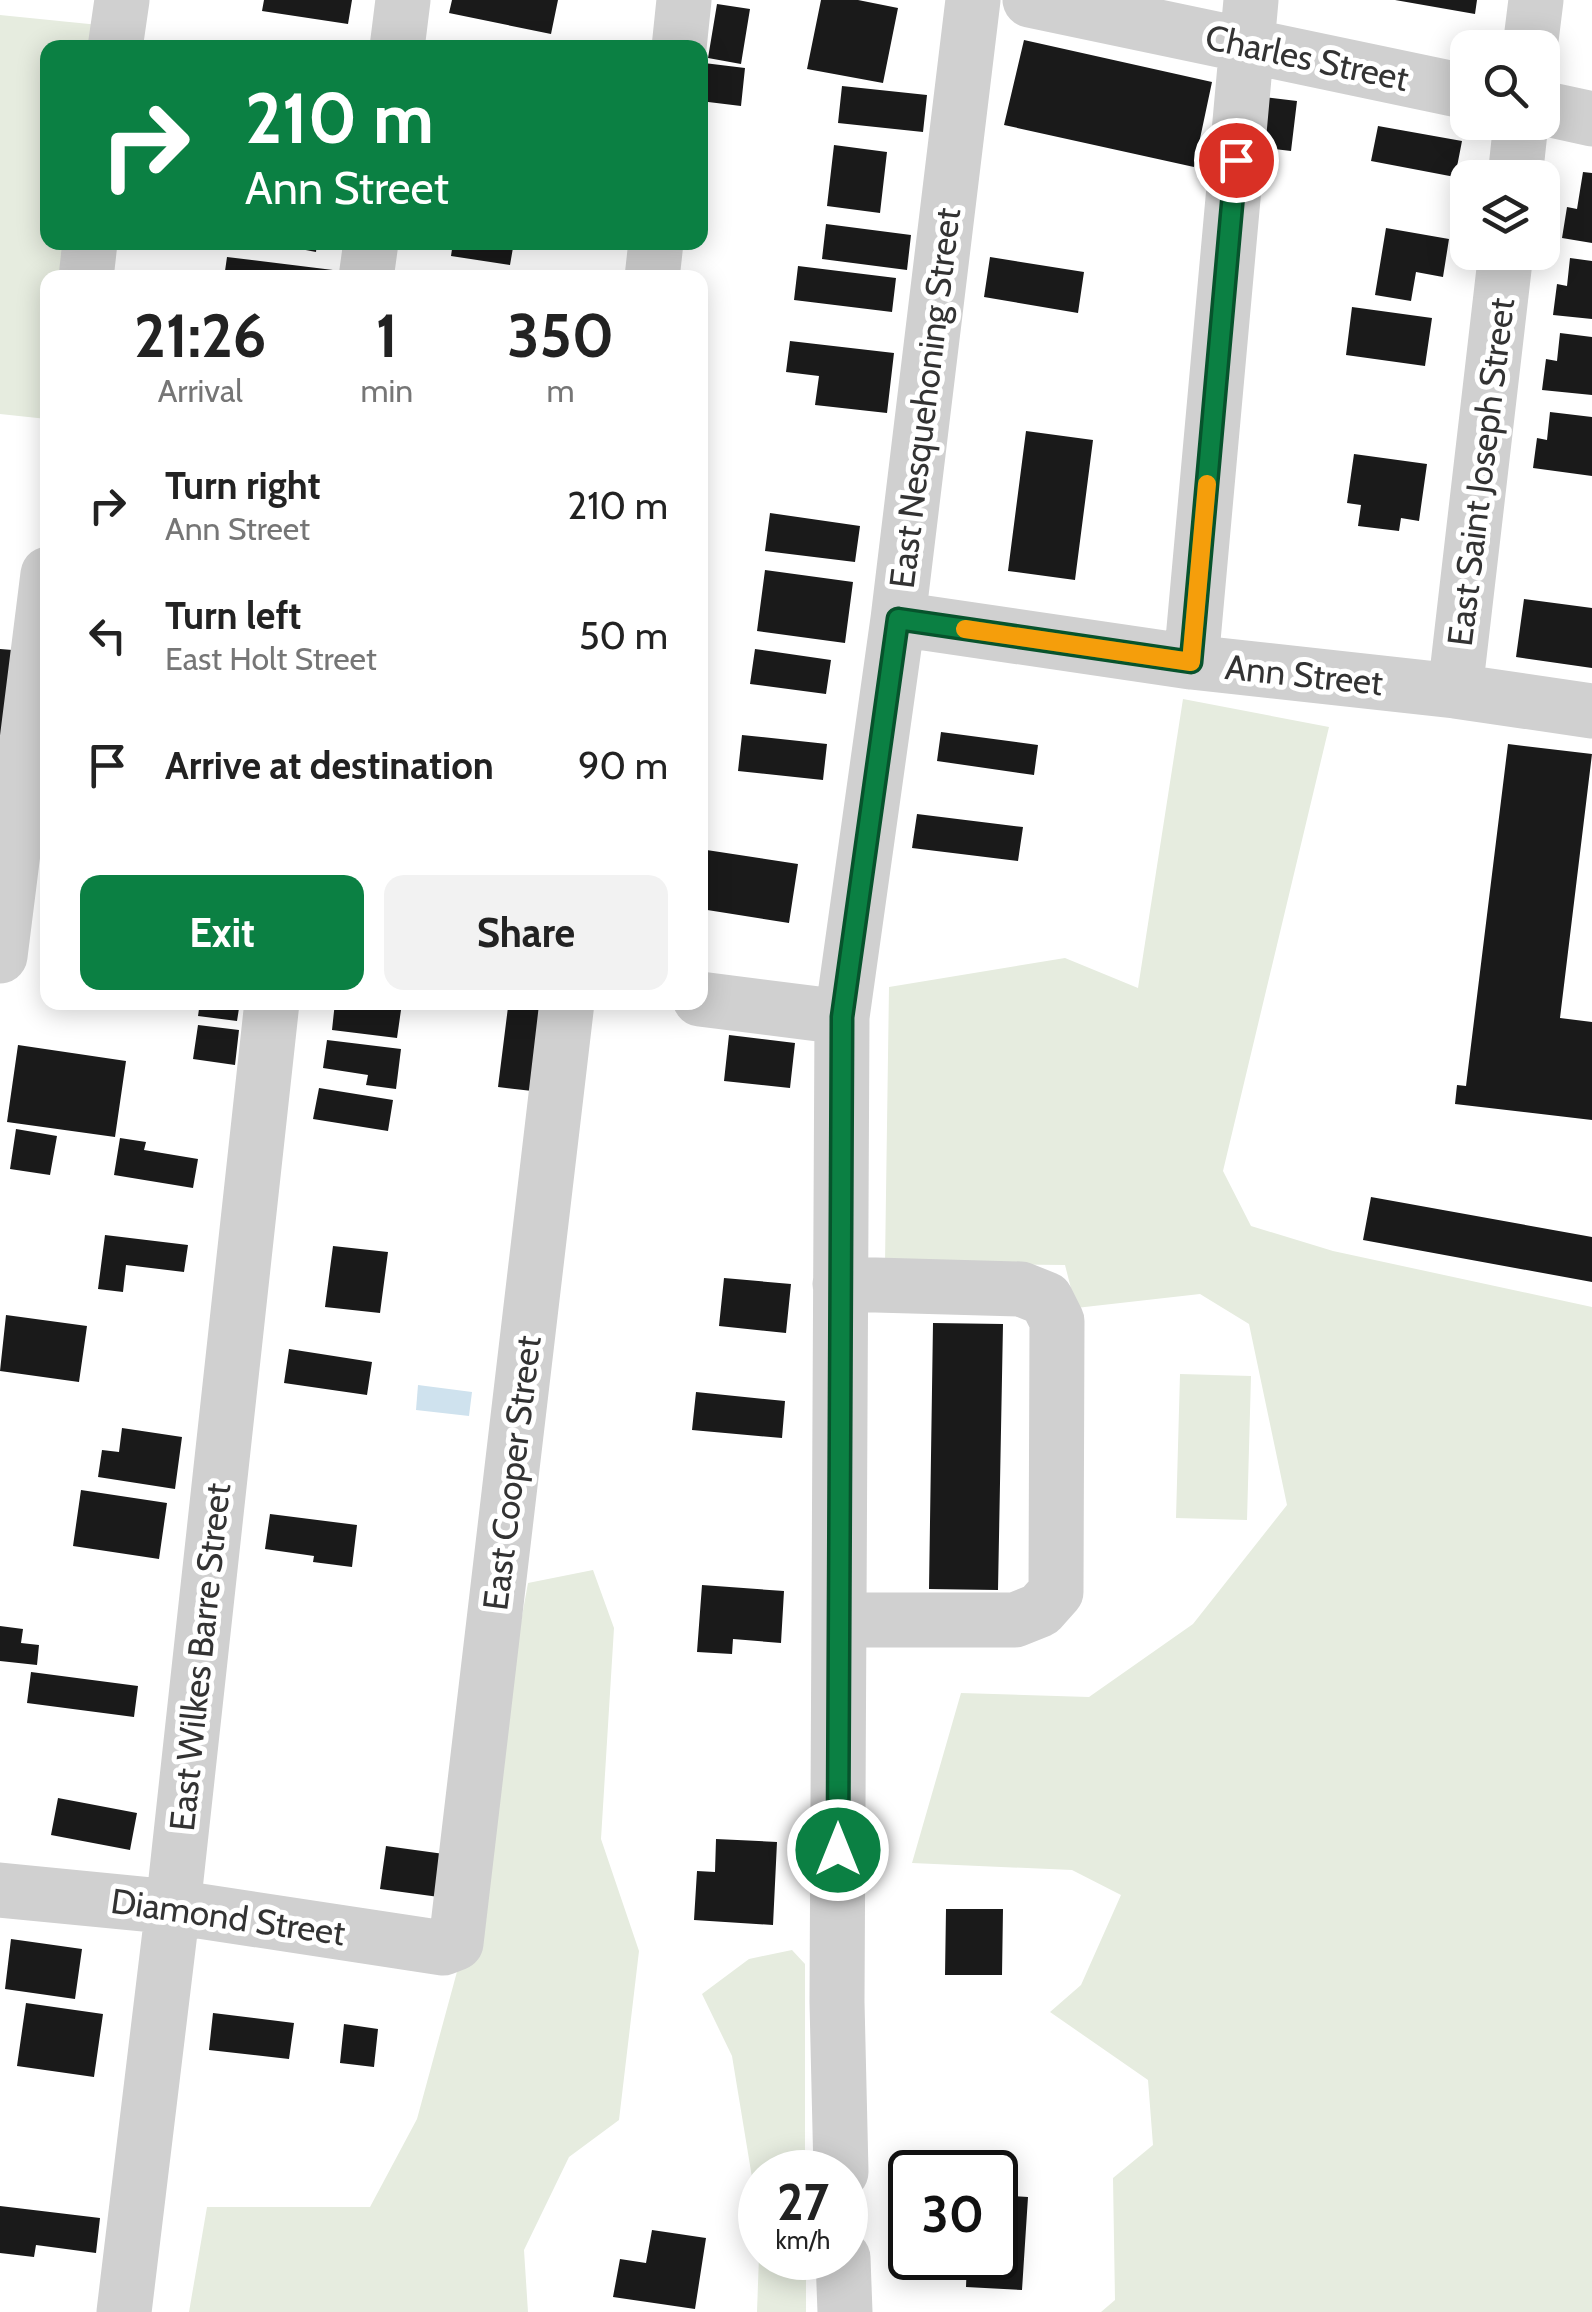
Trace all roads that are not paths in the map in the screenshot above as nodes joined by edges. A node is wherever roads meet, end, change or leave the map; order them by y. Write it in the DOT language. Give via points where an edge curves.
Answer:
graph roads {
  1 [pos="122,0"];
  2 [pos="403,0"];
  3 [pos="684,0"];
  4 [pos="973,0"];
  5 [pos="1030,0"];
  6 [pos="1536,0"];
  7 [pos="1248,22"];
  8 [pos="1532,30"];
  9 [pos="117,40"];
  10 [pos="398,40"];
  11 [pos="680,40"];
  12 [pos="1450,86"];
  13 [pos="1560,112"];
  14 [pos="1592,118"];
  15 [pos="1504,270"];
  16 [pos="898,619"];
  17 [pos="40,654"];
  18 [pos="1191,662"];
  19 [pos="1455,691"];
  20 [pos="1592,711"];
  21 [pos="13,925"];
  22 [pos="708,1000"];
  23 [pos="271,1010"];
  24 [pos="566,1010"];
  25 [pos="842,1017"];
  26 [pos="840,1284"];
  27 [pos="839,1620"];
  28 [pos="0,1890"];
  29 [pos="172,1907"];
  30 [pos="456,1944"];
  31 [pos="841,2150"];
  32 [pos="844,2280"];
  33 [pos="124,2312"];
  34 [pos="845,2312"];
  1 -- 9 [label="street"];
  2 -- 10 [label="street"];
  3 -- 11 [label="street"];
  4 -- 16 [label="street, East Nesquehoning Street"];
  5 -- 7 [label="street, Charles Street"];
  6 -- 8 [label="street"];
  7 -- 12 [label="street, Charles Street"];
  7 -- 18 [label="street"];
  13 -- 14 [label="street"];
  15 -- 19 [label="street, East Saint Joseph Street"];
  16 -- 18 [label="street, Ann Street"];
  16 -- 25 [label="street, East Nesquehoning Street"];
  17 -- 21 [label="street"];
  18 -- 19 [label="street, Ann Street"];
  19 -- 20 [label="street, Ann Street"];
  22 -- 25 [label="street"];
  23 -- 29 [label="street, East Wilkes Barre Street"];
  24 -- 30 [label="street, East Cooper Street"];
  25 -- 26 [label="street, East Nesquehoning Street"];
  26 -- 27 [label="street, East Nesquehoning Street"];
  26 -- 27 [label="street" via="1021,1288 1046,1299 1057,1340 1056,1592 1040,1610 1015,1620"];
  27 -- 31 [label="street, East Nesquehoning Street"];
  28 -- 29 [label="street, Diamond Street"];
  29 -- 30 [label="street, Diamond Street" via="443,1948"];
  29 -- 33 [label="street, East Wilkes Barre Street"];
  32 -- 34 [label="street"];
}
